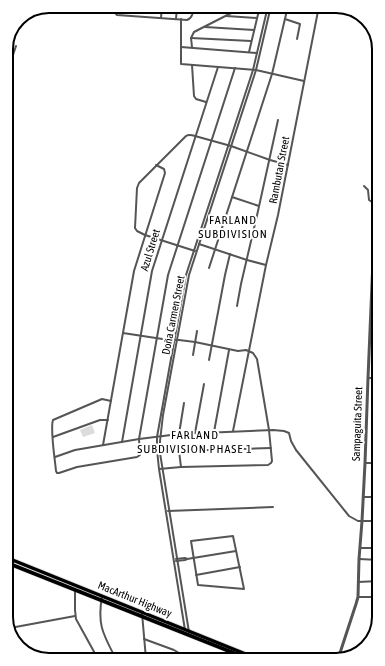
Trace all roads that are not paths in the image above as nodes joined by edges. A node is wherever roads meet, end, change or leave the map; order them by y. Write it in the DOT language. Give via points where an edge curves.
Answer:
graph roads {
  1 [pos="115,13"];
  2 [pos="161,13"];
  3 [pos="176,13"];
  4 [pos="192,13"];
  5 [pos="232,13"];
  6 [pos="258,13"];
  7 [pos="267,13"];
  8 [pos="267,13"];
  9 [pos="286,13"];
  10 [pos="318,13"];
  11 [pos="226,16"];
  12 [pos="161,18"];
  13 [pos="257,18"];
  14 [pos="176,19"];
  15 [pos="181,19"];
  16 [pos="285,19"];
  17 [pos="205,26"];
  18 [pos="254,30"];
  19 [pos="191,38"];
  20 [pos="297,39"];
  21 [pos="251,41"];
  22 [pos="16,46"];
  23 [pos="181,47"];
  24 [pos="192,48"];
  25 [pos="249,52"];
  26 [pos="257,53"];
  27 [pos="13,55"];
  28 [pos="192,65"];
  29 [pos="218,67"];
  30 [pos="236,68"];
  31 [pos="254,70"];
  32 [pos="272,74"];
  33 [pos="304,81"];
  34 [pos="206,102"];
  35 [pos="278,120"];
  36 [pos="195,136"];
  37 [pos="212,141"];
  38 [pos="227,146"];
  39 [pos="231,146"];
  40 [pos="246,152"];
  41 [pos="270,160"];
  42 [pos="156,165"];
  43 [pos="288,165"];
  44 [pos="364,186"];
  45 [pos="232,197"];
  46 [pos="372,203"];
  47 [pos="260,206"];
  48 [pos="145,235"];
  49 [pos="161,240"];
  50 [pos="199,244"];
  51 [pos="178,245"];
  52 [pos="215,249"];
  53 [pos="195,251"];
  54 [pos="230,254"];
  55 [pos="247,260"];
  56 [pos="266,265"];
  57 [pos="209,268"];
  58 [pos="372,282"];
  59 [pos="371,296"];
  60 [pos="237,306"];
  61 [pos="197,331"];
  62 [pos="123,333"];
  63 [pos="140,335"];
  64 [pos="158,338"];
  65 [pos="175,340"];
  66 [pos="195,342"];
  67 [pos="212,346"];
  68 [pos="229,350"];
  69 [pos="249,352"];
  70 [pos="193,355"];
  71 [pos="209,360"];
  72 [pos="368,378"];
  73 [pos="372,378"];
  74 [pos="204,384"];
  75 [pos="166,396"];
  76 [pos="111,401"];
  77 [pos="184,403"];
  78 [pos="108,420"];
  79 [pos="269,430"];
  80 [pos="233,431"];
  81 [pos="214,432"];
  82 [pos="195,433"];
  83 [pos="179,434"];
  84 [pos="157,436"];
  85 [pos="161,436"];
  86 [pos="53,437"];
  87 [pos="139,439"];
  88 [pos="122,442"];
  89 [pos="103,445"];
  90 [pos="271,448"];
  91 [pos="55,457"];
  92 [pos="365,463"];
  93 [pos="372,463"];
  94 [pos="181,467"];
  95 [pos="159,469"];
  96 [pos="163,469"];
  97 [pos="363,497"];
  98 [pos="372,497"];
  99 [pos="273,507"];
  100 [pos="169,510"];
  101 [pos="166,511"];
  102 [pos="362,521"];
  103 [pos="372,521"];
  104 [pos="360,548"];
  105 [pos="372,548"];
  106 [pos="236,551"];
  107 [pos="194,558"];
  108 [pos="359,559"];
  109 [pos="13,560"];
  110 [pos="176,560"];
  111 [pos="372,560"];
  112 [pos="13,565"];
  113 [pos="240,568"];
  114 [pos="196,574"];
  115 [pos="358,582"];
  116 [pos="372,582"];
  117 [pos="75,590"];
  118 [pos="358,597"];
  119 [pos="372,597"];
  120 [pos="102,598"];
  121 [pos="142,615"];
  122 [pos="75,616"];
  123 [pos="15,627"];
  124 [pos="187,632"];
  125 [pos="144,639"];
  126 [pos="95,653"];
  127 [pos="113,653"];
  128 [pos="145,653"];
  129 [pos="179,653"];
  130 [pos="239,653"];
  131 [pos="340,653"];
  1 -- 12 [label="street"];
  2 -- 12 [label="street"];
  3 -- 14 [label="street"];
  4 -- 15 [label="street" via="190,19"];
  5 -- 11 [label="street"];
  6 -- 13 [label="street"];
  7 -- 26 [label="street, Doña Carmen Street"];
  8 -- 31 [label="street, Doña Carmen Street"];
  9 -- 16 [label="street"];
  10 -- 33 [label="street, Rambutan Street"];
  11 -- 13 [label="street"];
  11 -- 17 [label="street"];
  12 -- 14 [label="street"];
  13 -- 18 [label="street"];
  14 -- 15 [label="street"];
  15 -- 23 [label="street"];
  16 -- 20 [label="street" via="300,24"];
  16 -- 32 [label="street"];
  17 -- 18 [label="street"];
  17 -- 19 [label="street" via="194,32"];
  18 -- 21 [label="street"];
  19 -- 21 [label="street"];
  19 -- 24 [label="street"];
  21 -- 25 [label="street"];
  22 -- 27 [label="street"];
  23 -- 24 [label="street"];
  23 -- 28 [label="street" via="181,64"];
  24 -- 25 [label="street"];
  25 -- 26 [label="street"];
  26 -- 31 [label="street, Doña Carmen Street"];
  28 -- 29 [label="street"];
  28 -- 34 [label="street" via="194,96"];
  29 -- 30 [label="street"];
  29 -- 34 [label="street, Azul Street"];
  30 -- 31 [label="street"];
  30 -- 37 [label="street"];
  31 -- 32 [label="street"];
  31 -- 38 [label="street, Doña Carmen Street"];
  31 -- 39 [label="street, Doña Carmen Street"];
  32 -- 33 [label="street"];
  32 -- 40 [label="street"];
  33 -- 43 [label="street, Rambutan Street"];
  34 -- 36 [label="street, Azul Street"];
  35 -- 41 [label="street"];
  36 -- 37 [label="street"];
  36 -- 42 [label="street" via="188,134"];
  36 -- 49 [label="street, Azul Street"];
  37 -- 38 [label="street"];
  37 -- 51 [label="street"];
  38 -- 39 [label="street"];
  38 -- 53 [label="street, Doña Carmen Street"];
  39 -- 40 [label="street"];
  39 -- 50 [label="street, Doña Carmen Street"];
  40 -- 41 [label="street"];
  40 -- 45 [label="street"];
  41 -- 43 [label="street"];
  41 -- 47 [label="street"];
  42 -- 48 [label="street" via="164,169 165,173"];
  42 -- 48 [label="street" via="138,186 135,228"];
  43 -- 56 [label="street, Rambutan Street"];
  44 -- 46 [label="street"];
  45 -- 47 [label="street"];
  45 -- 52 [label="street"];
  47 -- 55 [label="street"];
  48 -- 49 [label="street"];
  48 -- 62 [label="street" via="134,271"];
  49 -- 51 [label="street"];
  49 -- 63 [label="street, Azul Street"];
  50 -- 52 [label="street"];
  50 -- 53 [label="street, Doña Carmen Street"];
  51 -- 53 [label="street"];
  51 -- 64 [label="street" via="168,275"];
  52 -- 54 [label="street"];
  52 -- 57 [label="street"];
  53 -- 65 [label="street, Doña Carmen Street" via="186,281"];
  54 -- 55 [label="street"];
  54 -- 67 [label="street"];
  55 -- 56 [label="street"];
  55 -- 60 [label="street"];
  56 -- 69 [label="street, Rambutan Street"];
  58 -- 59 [label="street, Sampaguita Street"];
  59 -- 72 [label="street, Sampaguita Street"];
  61 -- 66 [label="street"];
  62 -- 63 [label="street"];
  62 -- 76 [label="street"];
  63 -- 64 [label="street"];
  63 -- 88 [label="street, Azul Street"];
  64 -- 65 [label="street"];
  64 -- 87 [label="street"];
  65 -- 66 [label="street"];
  65 -- 75 [label="street, Doña Carmen Street"];
  66 -- 67 [label="street"];
  66 -- 70 [label="street"];
  67 -- 68 [label="street"];
  67 -- 71 [label="street"];
  68 -- 69 [label="street"];
  68 -- 81 [label="street"];
  69 -- 79 [label="street" via="257,359"];
  69 -- 80 [label="street, Rambutan Street"];
  72 -- 73 [label="street"];
  72 -- 92 [label="street, Sampaguita Street"];
  74 -- 82 [label="street"];
  75 -- 84 [label="street, Doña Carmen Street"];
  75 -- 85 [label="street, Doña Carmen Street"];
  76 -- 78 [label="street"];
  76 -- 86 [label="street" via="102,400 54,419"];
  77 -- 83 [label="street"];
  78 -- 86 [label="street" via="100,420"];
  78 -- 89 [label="street"];
  79 -- 80 [label="street"];
  79 -- 90 [label="street"];
  79 -- 102 [label="street" via="289,433 290,441 296,450 347,514 355,520"];
  80 -- 81 [label="street"];
  81 -- 82 [label="street"];
  82 -- 83 [label="street"];
  83 -- 85 [label="street"];
  84 -- 85 [label="street"];
  84 -- 87 [label="street"];
  84 -- 95 [label="street, Doña Carmen Street"];
  85 -- 96 [label="street, Doña Carmen Street"];
  86 -- 91 [label="street"];
  87 -- 88 [label="street"];
  87 -- 91 [label="street" via="140,453 137,457 57,473"];
  88 -- 89 [label="street"];
  89 -- 91 [label="street" via="70,451"];
  90 -- 94 [label="street" via="270,464"];
  90 -- 94 [label="street" via="179,451"];
  92 -- 93 [label="street"];
  92 -- 97 [label="street, Sampaguita Street"];
  94 -- 96 [label="street"];
  95 -- 96 [label="street"];
  95 -- 101 [label="street, Doña Carmen Street"];
  96 -- 100 [label="street, Doña Carmen Street"];
  97 -- 98 [label="street"];
  97 -- 102 [label="street, Sampaguita Street"];
  99 -- 100 [label="street"];
  100 -- 101 [label="street"];
  100 -- 110 [label="street, Doña Carmen Street"];
  101 -- 110 [label="street, Doña Carmen Street"];
  102 -- 103 [label="street"];
  102 -- 104 [label="street, Sampaguita Street"];
  104 -- 105 [label="street"];
  104 -- 108 [label="street, Sampaguita Street"];
  106 -- 107 [label="street"];
  106 -- 107 [label="street" via="233,536 191,541"];
  106 -- 113 [label="street"];
  107 -- 110 [label="street"];
  107 -- 114 [label="street"];
  108 -- 111 [label="street"];
  108 -- 115 [label="street, Sampaguita Street"];
  109 -- 120 [label="highway, MacArthur Highway"];
  110 -- 124 [label="street, Doña Carmen Street"];
  112 -- 117 [label="highway, MacArthur Highway"];
  113 -- 114 [label="street"];
  113 -- 114 [label="street" via="244,589 198,585"];
  115 -- 116 [label="street"];
  115 -- 118 [label="street, Sampaguita Street"];
  117 -- 120 [label="highway, MacArthur Highway"];
  117 -- 122 [label="street"];
  118 -- 119 [label="street"];
  118 -- 131 [label="street, Sampaguita Street"];
  120 -- 121 [label="highway, MacArthur Highway"];
  120 -- 127 [label="street" via="102,631"];
  121 -- 124 [label="highway, MacArthur Highway"];
  121 -- 125 [label="street"];
  122 -- 123 [label="street"];
  122 -- 126 [label="street"];
  124 -- 130 [label="highway, MacArthur Highway"];
  125 -- 128 [label="street"];
  125 -- 129 [label="street"];
}
